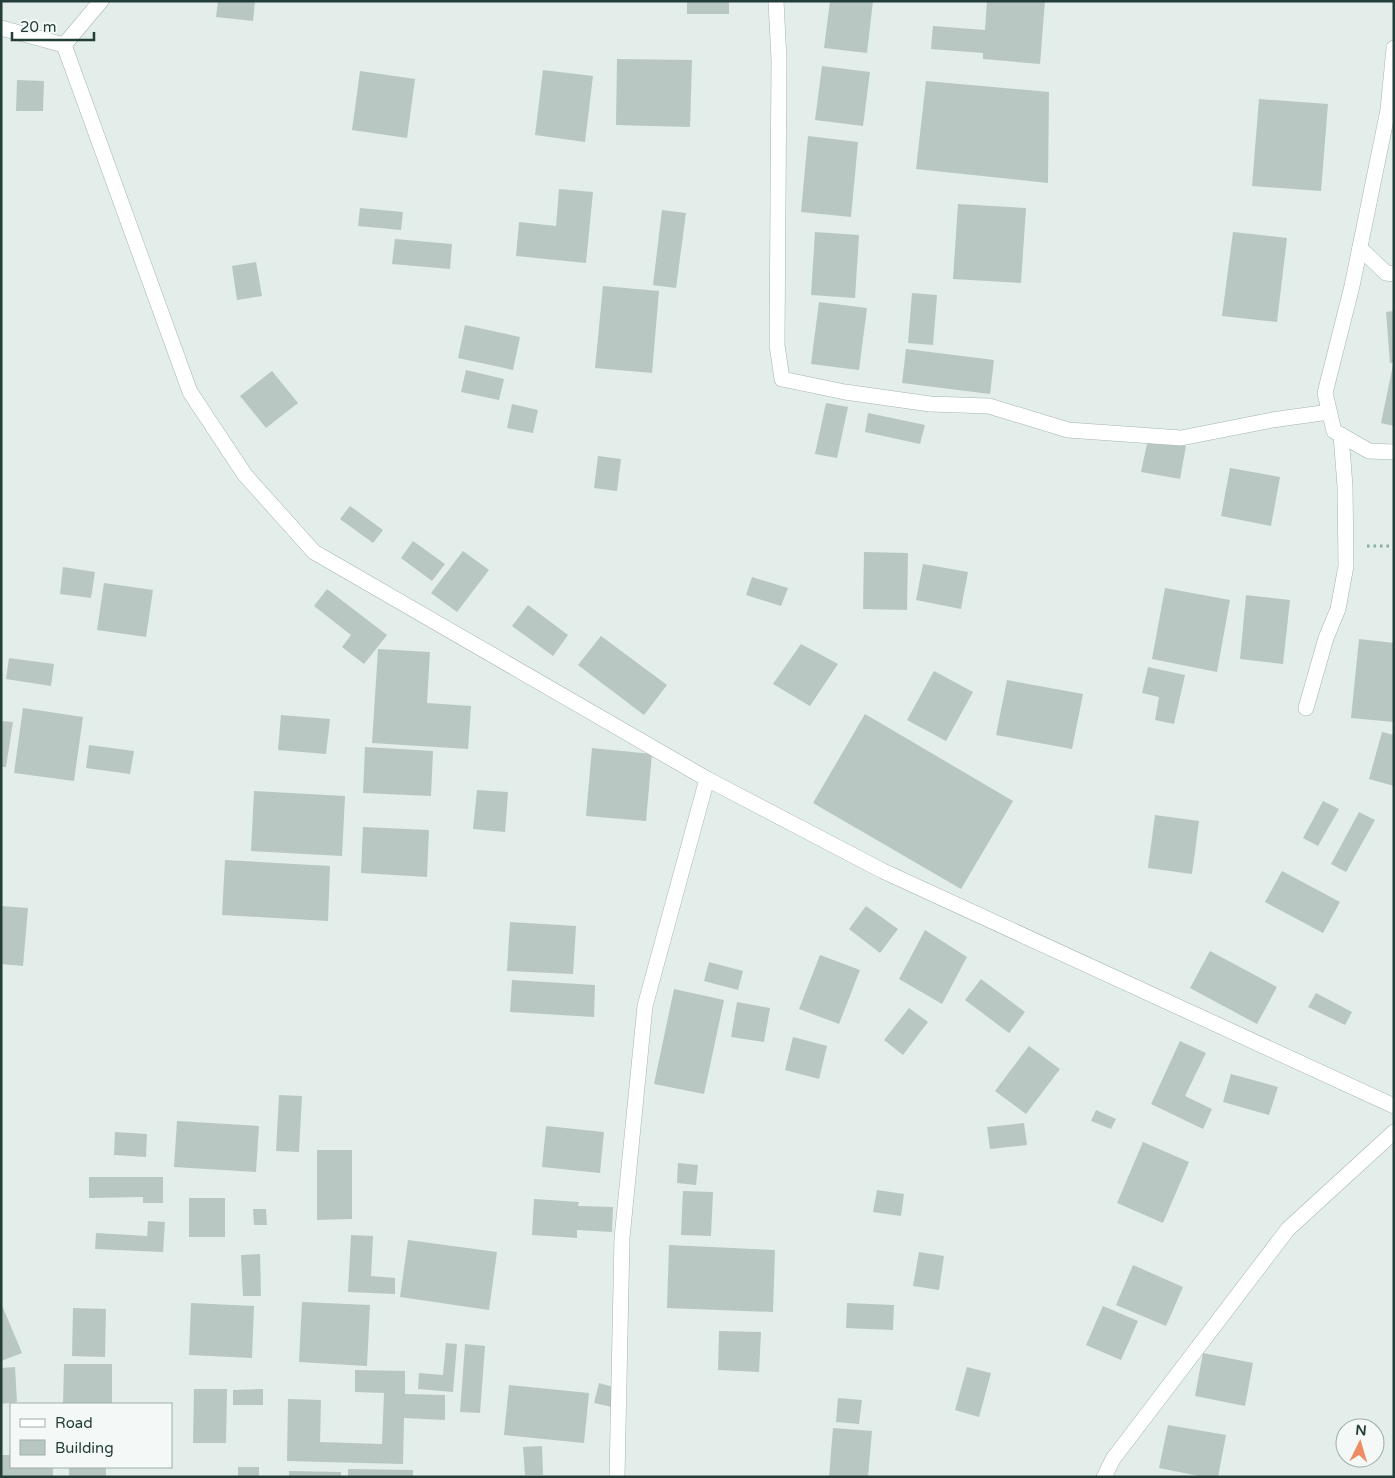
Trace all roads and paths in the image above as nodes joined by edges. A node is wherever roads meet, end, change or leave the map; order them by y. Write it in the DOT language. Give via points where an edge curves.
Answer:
graph roads {
  1 [pos="101,1"];
  2 [pos="776,1"];
  3 [pos="1,28"];
  4 [pos="64,45"];
  5 [pos="1394,48"];
  6 [pos="1360,248"];
  7 [pos="1394,274"];
  8 [pos="1329,412"];
  9 [pos="1342,435"];
  10 [pos="1394,452"];
  11 [pos="1394,546"];
  12 [pos="1346,547"];
  13 [pos="1306,708"];
  14 [pos="708,780"];
  15 [pos="1394,1106"];
  16 [pos="1394,1132"];
  17 [pos="616,1477"];
  18 [pos="1104,1477"];
  1 -- 4 [label="street"];
  2 -- 8 [label="street" via="779,60 777,345 782,378 845,392 930,404 989,406 1068,430 1181,438"];
  3 -- 4 [label="street"];
  4 -- 14 [label="street" via="190,392 244,475 314,552"];
  5 -- 6 [label="street" via="1388,110"];
  6 -- 7 [label="street" via="1386,273"];
  6 -- 8 [label="street" via="1324,393"];
  8 -- 9 [label="street" via="1334,431"];
  9 -- 10 [label="street" via="1369,450"];
  9 -- 12 [label="street"];
  11 -- 12 [label="path"];
  12 -- 13 [label="street" via="1338,608"];
  14 -- 15 [label="street" via="883,871"];
  14 -- 17 [label="street" via="644,1006 622,1238"];
  16 -- 18 [label="street" via="1288,1230 1113,1459"];
}
